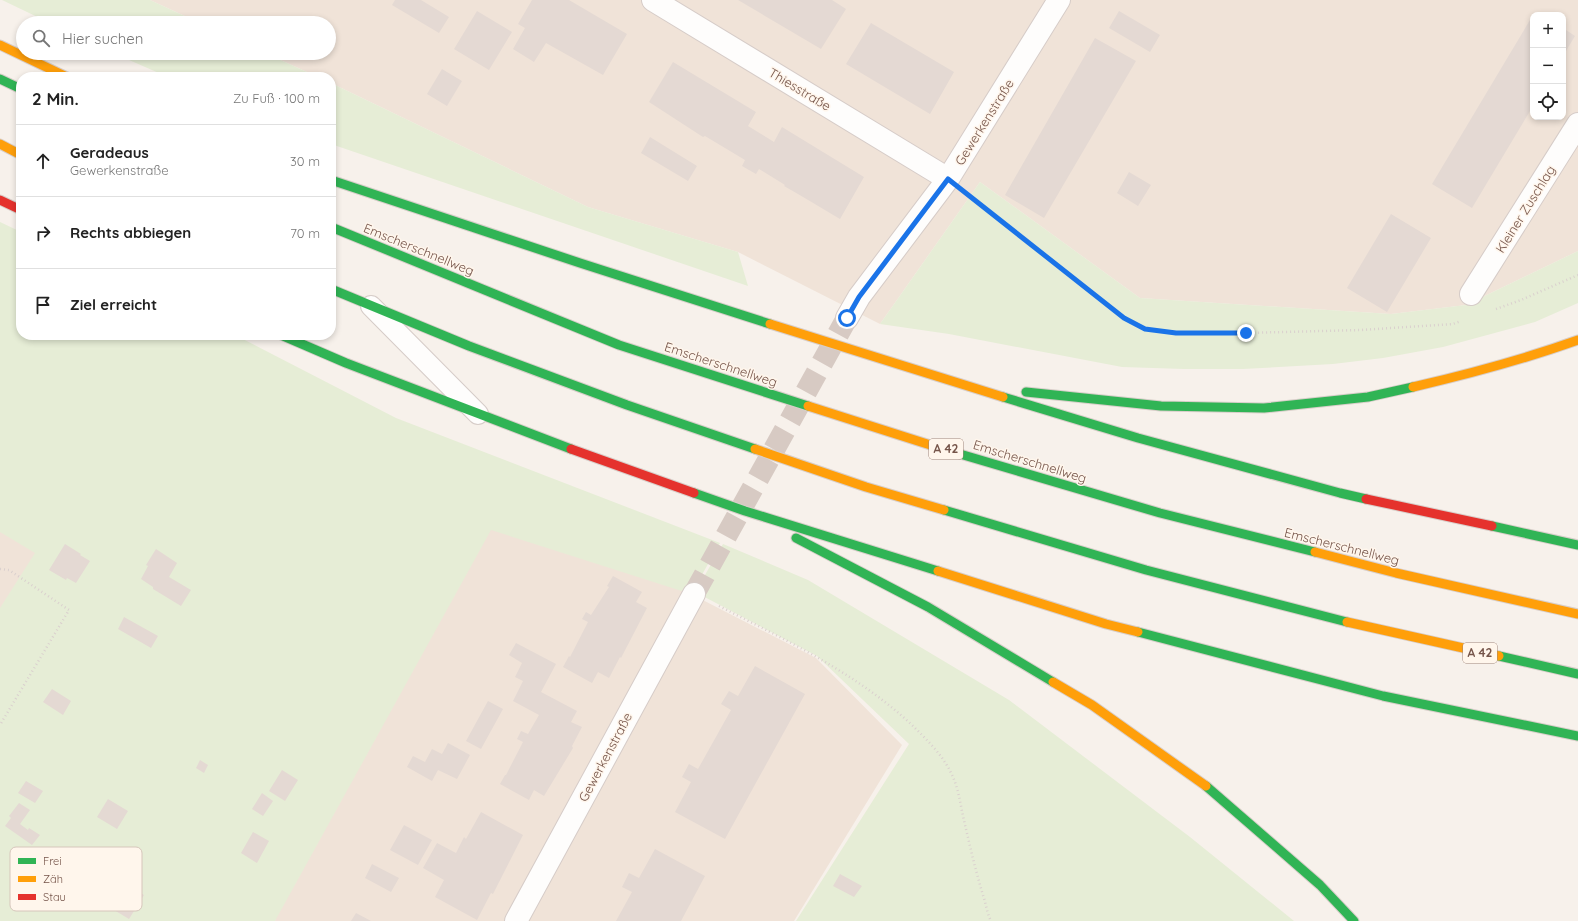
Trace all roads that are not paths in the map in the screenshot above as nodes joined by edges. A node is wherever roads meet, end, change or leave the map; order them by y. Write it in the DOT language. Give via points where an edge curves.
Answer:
graph roads {
  1 [pos="653,0"];
  2 [pos="1059,0"];
  3 [pos="0,45"];
  4 [pos="16,53"];
  5 [pos="31,60"];
  6 [pos="57,72"];
  7 [pos="0,79"];
  8 [pos="16,87"];
  9 [pos="1578,124"];
  10 [pos="0,144"];
  11 [pos="16,152"];
  12 [pos="948,179"];
  13 [pos="336,182"];
  14 [pos="0,200"];
  15 [pos="16,208"];
  16 [pos="336,229"];
  17 [pos="336,291"];
  18 [pos="1471,294"];
  19 [pos="371,306"];
  20 [pos="847,318"];
  21 [pos="292,340"];
  22 [pos="1578,340"];
  23 [pos="934,376"];
  24 [pos="1002,387"];
  25 [pos="1017,390"];
  26 [pos="478,414"];
  27 [pos="745,511"];
  28 [pos="1578,545"];
  29 [pos="694,594"];
  30 [pos="1578,614"];
  31 [pos="1578,674"];
  32 [pos="1578,736"];
  33 [pos="516,921"];
  34 [pos="1354,921"];
  1 -- 12 [label="street, Thiesstraße"];
  2 -- 12 [label="street, Gewerkenstraße"];
  3 -- 4 [label="highway"];
  5 -- 6 [label="highway"];
  7 -- 8 [label="highway"];
  9 -- 18 [label="street, Kleiner Zuschlag"];
  10 -- 11 [label="highway"];
  12 -- 20 [label="street, Gewerkenstraße" via="859,297"];
  13 -- 23 [label="highway"];
  14 -- 15 [label="highway"];
  16 -- 30 [label="highway, Emscherschnellweg / A 42" via="619,345 884,431 1160,513 1396,573"];
  17 -- 19 [label="highway, A 42"];
  19 -- 26 [label="lane"];
  19 -- 31 [label="highway, A 42" via="627,405 866,487 1162,574 1383,632"];
  21 -- 26 [label="highway" via="346,364"];
  22 -- 25 [label="highway" via="1452,378 1368,397 1264,408 1161,406"];
  23 -- 24 [label="highway"];
  23 -- 28 [label="highway" via="1138,438 1340,493"];
  26 -- 27 [label="highway"];
  27 -- 32 [label="highway" via="1106,624 1383,696"];
  27 -- 34 [label="highway" via="928,607 1092,705 1200,781 1320,885"];
  29 -- 33 [label="street, Gewerkenstraße"];
}
